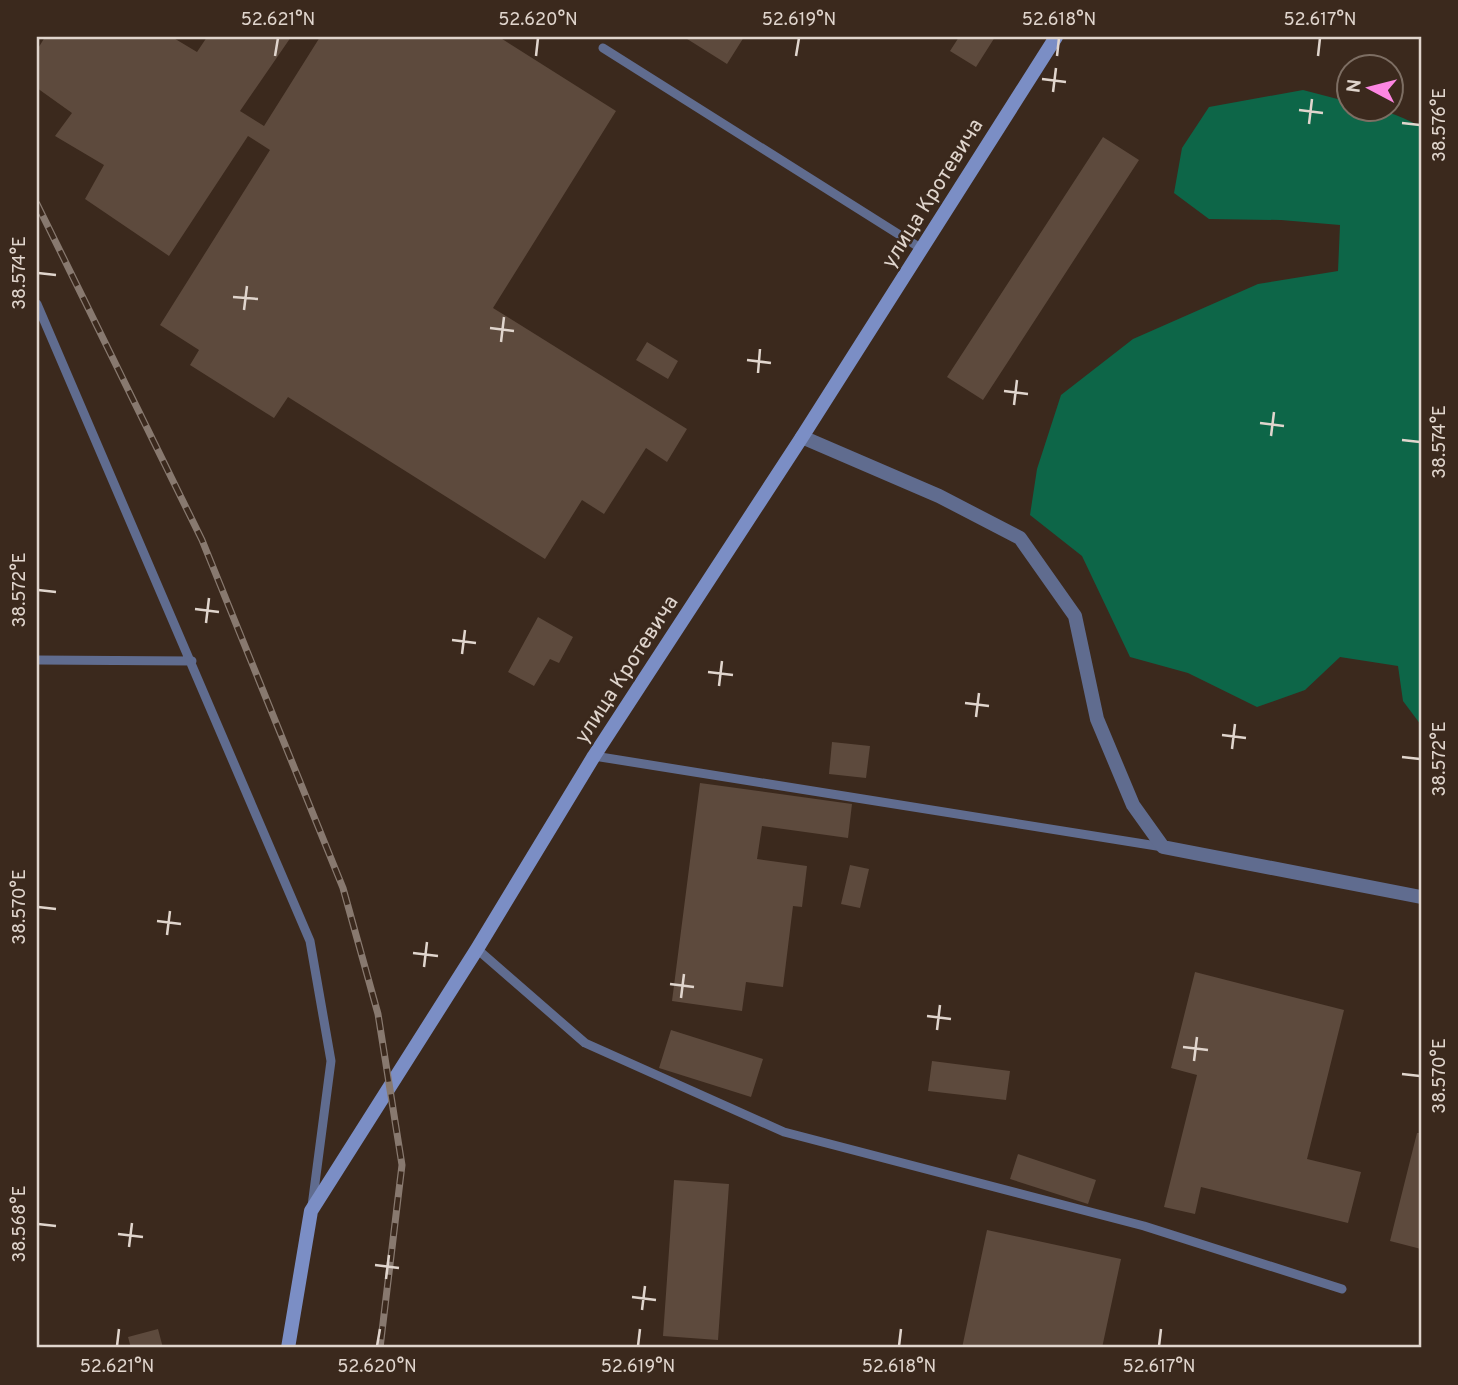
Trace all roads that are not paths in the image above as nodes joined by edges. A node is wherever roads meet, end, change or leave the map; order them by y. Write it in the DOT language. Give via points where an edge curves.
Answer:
graph roads {
  1 [pos="1056,37"];
  2 [pos="603,48"];
  3 [pos="922,249"];
  4 [pos="37,304"];
  5 [pos="802,437"];
  6 [pos="37,660"];
  7 [pos="192,661"];
  8 [pos="594,756"];
  9 [pos="1163,847"];
  10 [pos="1421,897"];
  11 [pos="477,949"];
  12 [pos="311,1211"];
  13 [pos="1342,1289"];
  14 [pos="288,1348"];
  1 -- 3 [label="street, улица Кротевича"];
  2 -- 3 [label="lane"];
  3 -- 5 [label="street, улица Кротевича"];
  4 -- 7 [label="lane"];
  5 -- 8 [label="street, улица Кротевича"];
  5 -- 9 [label="street" via="939,496 1020,538 1075,616 1097,719 1133,805"];
  6 -- 7 [label="lane"];
  7 -- 12 [label="lane" via="310,941 331,1061"];
  8 -- 9 [label="lane"];
  8 -- 11 [label="street, улица Кротевича"];
  9 -- 10 [label="street"];
  11 -- 12 [label="street, улица Кротевича"];
  11 -- 13 [label="lane" via="585,1043 784,1132 1144,1226"];
  12 -- 14 [label="street, улица Кротевича"];
}
